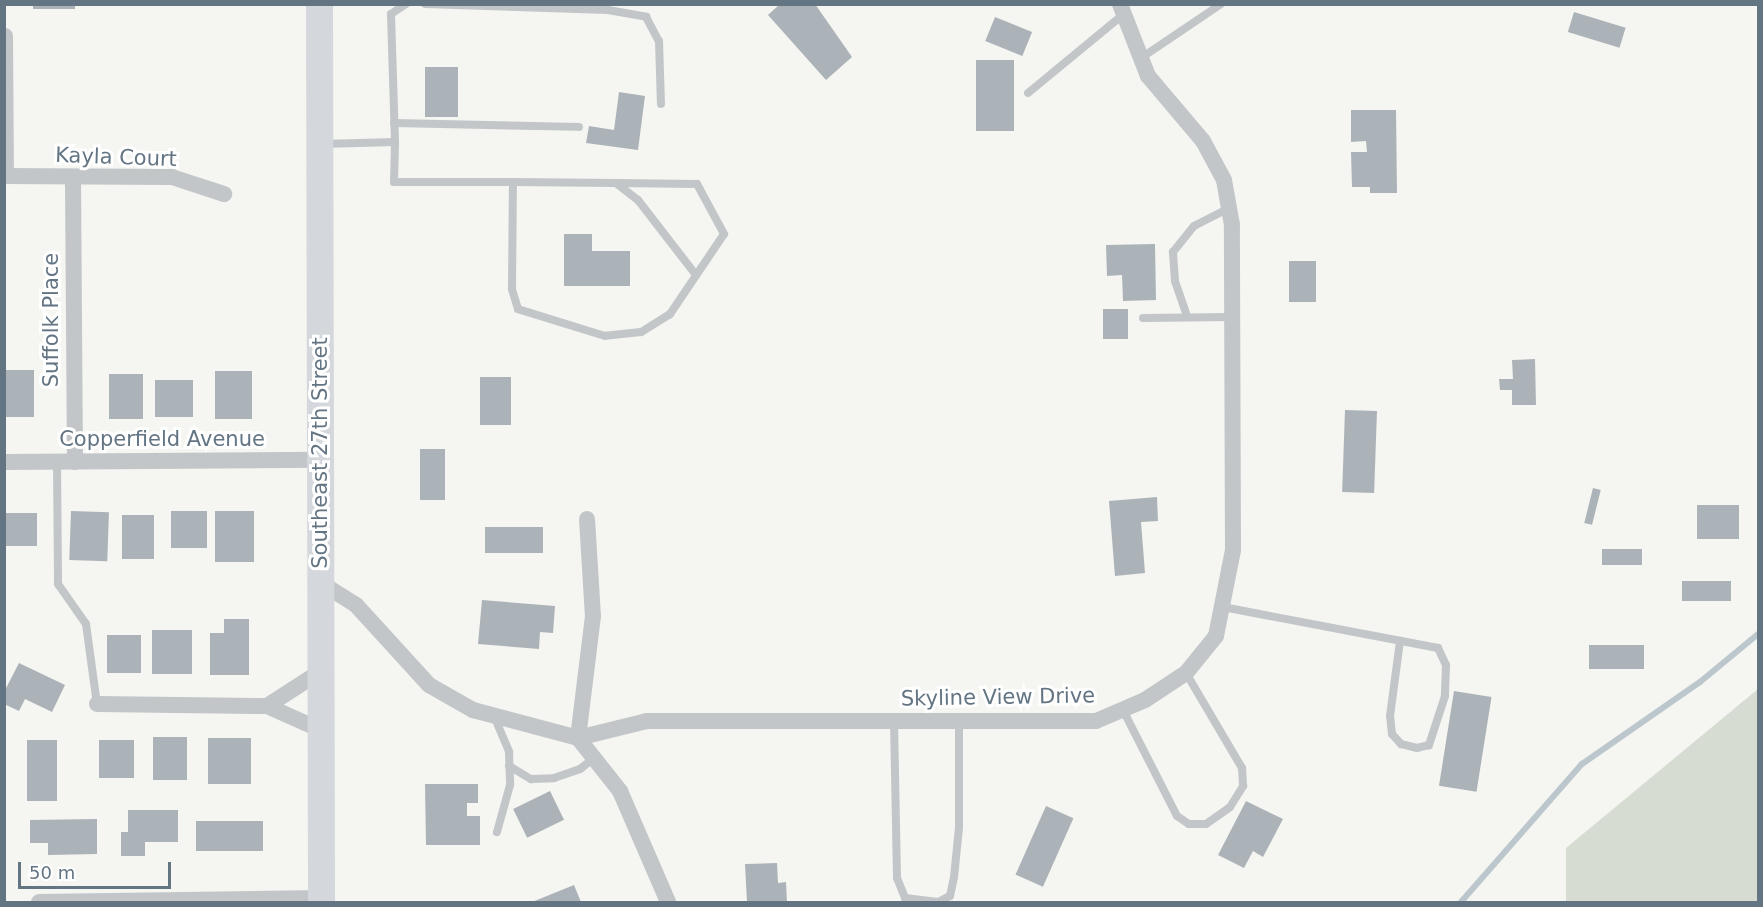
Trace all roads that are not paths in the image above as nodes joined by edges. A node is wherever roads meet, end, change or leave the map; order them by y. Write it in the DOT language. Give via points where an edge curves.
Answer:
graph roads {
  1 [pos="319,4"];
  2 [pos="406,4"];
  3 [pos="425,4"];
  4 [pos="1221,4"];
  5 [pos="1122,9"];
  6 [pos="5,36"];
  7 [pos="1141,58"];
  8 [pos="1028,93"];
  9 [pos="661,104"];
  10 [pos="394,123"];
  11 [pos="579,127"];
  12 [pos="395,142"];
  13 [pos="318,144"];
  14 [pos="5,176"];
  15 [pos="73,178"];
  16 [pos="513,182"];
  17 [pos="616,183"];
  18 [pos="224,194"];
  19 [pos="1229,208"];
  20 [pos="696,275"];
  21 [pos="1187,316"];
  22 [pos="1232,317"];
  23 [pos="1143,318"];
  24 [pos="320,460"];
  25 [pos="4,462"];
  26 [pos="57,462"];
  27 [pos="75,462"];
  28 [pos="587,519"];
  29 [pos="321,583"];
  30 [pos="1224,607"];
  31 [pos="1400,641"];
  32 [pos="321,671"];
  33 [pos="1186,673"];
  34 [pos="98,705"];
  35 [pos="267,706"];
  36 [pos="1123,710"];
  37 [pos="494,716"];
  38 [pos="894,721"];
  39 [pos="959,721"];
  40 [pos="321,730"];
  41 [pos="578,738"];
  42 [pos="594,758"];
  43 [pos="509,766"];
  44 [pos="497,832"];
  45 [pos="321,901"];
  46 [pos="39,903"];
  47 [pos="668,903"];
  1 -- 13 [label="main road, Southeast 27th Street"];
  2 -- 10 [label="lane" via="391,14"];
  3 -- 9 [label="lane" via="608,10 646,17 659,41"];
  4 -- 7 [label="lane"];
  5 -- 7 [label="street, Skyline View Drive"];
  5 -- 8 [label="lane"];
  6 -- 14 [label="street"];
  7 -- 19 [label="street, Skyline View Drive" via="1148,76 1203,141 1224,180"];
  10 -- 11 [label="lane"];
  10 -- 12 [label="lane"];
  12 -- 13 [label="lane"];
  12 -- 16 [label="lane" via="394,182"];
  13 -- 24 [label="main road, Southeast 27th Street"];
  14 -- 15 [label="street, Kayla Court"];
  15 -- 18 [label="street, Kayla Court" via="172,177"];
  15 -- 27 [label="street, Suffolk Place"];
  16 -- 17 [label="lane"];
  16 -- 20 [label="lane" via="512,289 518,309 605,336 641,332 669,314"];
  17 -- 20 [label="lane" via="638,200"];
  17 -- 20 [label="lane" via="697,184 724,234"];
  19 -- 21 [label="lane" via="1194,226 1173,252 1175,281"];
  19 -- 22 [label="street, Skyline View Drive"];
  21 -- 22 [label="lane"];
  21 -- 23 [label="lane"];
  22 -- 30 [label="street, Skyline View Drive" via="1233,550"];
  24 -- 27 [label="street, Copperfield Avenue"];
  24 -- 29 [label="main road, Southeast 27th Street"];
  25 -- 26 [label="street, Copperfield Avenue"];
  26 -- 27 [label="street, Copperfield Avenue"];
  26 -- 34 [label="lane" via="58,584 87,624"];
  28 -- 41 [label="street" via="593,616"];
  29 -- 32 [label="main road, Southeast 27th Street"];
  29 -- 37 [label="street, Skyline View Drive" via="356,605 429,685 473,710"];
  30 -- 31 [label="lane"];
  30 -- 33 [label="street, Skyline View Drive" via="1216,636"];
  31 -- 31 [label="lane" via="1438,648 1446,664 1445,696 1429,745 1417,748 1401,744 1392,734 1390,716"];
  32 -- 35 [label="street"];
  32 -- 40 [label="main road, Southeast 27th Street"];
  33 -- 36 [label="street, Skyline View Drive"];
  33 -- 36 [label="lane" via="1242,768 1243,786 1230,807 1206,824 1189,824 1177,816"];
  34 -- 35 [label="street"];
  35 -- 40 [label="street"];
  36 -- 39 [label="street, Skyline View Drive" via="1096,721"];
  37 -- 41 [label="street, Skyline View Drive"];
  37 -- 43 [label="lane"];
  38 -- 39 [label="street, Skyline View Drive"];
  38 -- 39 [label="lane" via="897,879 905,898 938,902 950,896 954,878 959,828"];
  38 -- 41 [label="street, Skyline View Drive" via="647,721"];
  40 -- 45 [label="main road, Southeast 27th Street"];
  41 -- 42 [label="street"];
  42 -- 43 [label="lane" via="580,769 554,778 531,779"];
  42 -- 47 [label="street" via="620,791"];
  43 -- 44 [label="lane" via="510,785"];
  45 -- 46 [label="street"];
}
